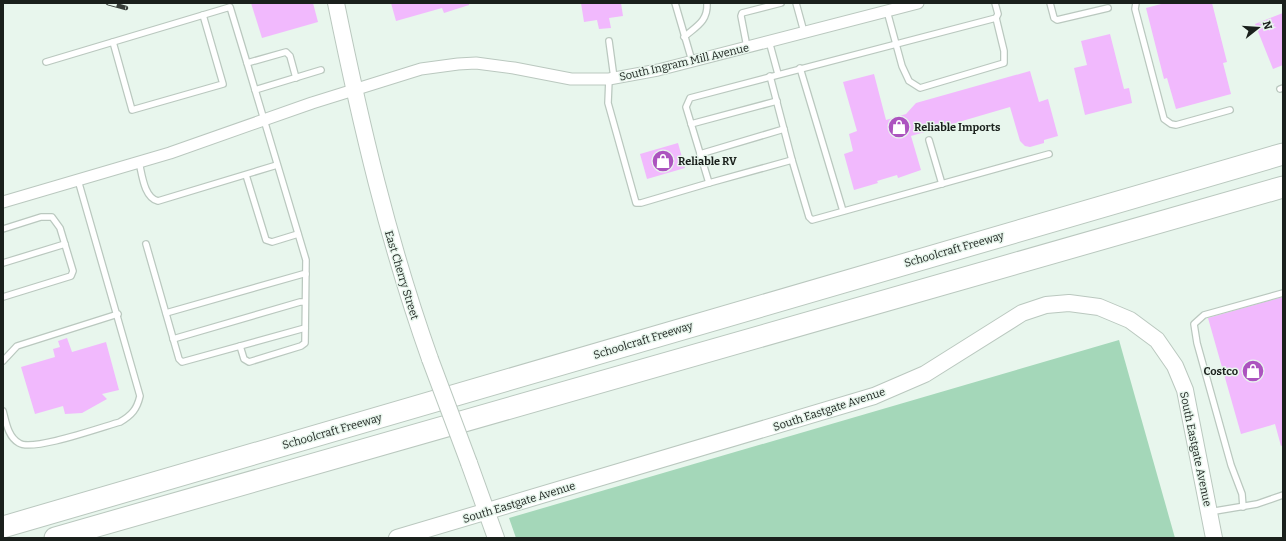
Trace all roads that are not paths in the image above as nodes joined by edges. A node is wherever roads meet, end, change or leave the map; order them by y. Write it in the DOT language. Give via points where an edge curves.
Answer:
graph roads {
  1 [pos="336,3"];
  2 [pos="675,3"];
  3 [pos="707,3"];
  4 [pos="781,3"];
  5 [pos="796,3"];
  6 [pos="918,3"];
  7 [pos="995,3"];
  8 [pos="1050,3"];
  9 [pos="1136,3"];
  10 [pos="1108,8"];
  11 [pos="887,11"];
  12 [pos="203,15"];
  13 [pos="997,16"];
  14 [pos="804,32"];
  15 [pos="684,37"];
  16 [pos="608,41"];
  17 [pos="769,41"];
  18 [pos="112,42"];
  19 [pos="896,44"];
  20 [pos="747,47"];
  21 [pos="692,61"];
  22 [pos="46,62"];
  23 [pos="247,63"];
  24 [pos="800,68"];
  25 [pos="321,70"];
  26 [pos="778,74"];
  27 [pos="770,76"];
  28 [pos="296,78"];
  29 [pos="612,79"];
  30 [pos="255,90"];
  31 [pos="354,91"];
  32 [pos="777,101"];
  33 [pos="1230,110"];
  34 [pos="264,120"];
  35 [pos="691,124"];
  36 [pos="784,129"];
  37 [pos="929,140"];
  38 [pos="1283,142"];
  39 [pos="700,154"];
  40 [pos="1049,154"];
  41 [pos="1283,154"];
  42 [pos="792,160"];
  43 [pos="139,162"];
  44 [pos="277,165"];
  45 [pos="246,175"];
  46 [pos="78,180"];
  47 [pos="709,183"];
  48 [pos="942,184"];
  49 [pos="1283,187"];
  50 [pos="1283,201"];
  51 [pos="3,202"];
  52 [pos="844,211"];
  53 [pos="1088,211"];
  54 [pos="3,229"];
  55 [pos="298,234"];
  56 [pos="65,244"];
  57 [pos="146,244"];
  58 [pos="1077,245"];
  59 [pos="3,263"];
  60 [pos="306,274"];
  61 [pos="1283,293"];
  62 [pos="3,297"];
  63 [pos="306,302"];
  64 [pos="166,313"];
  65 [pos="118,314"];
  66 [pos="305,328"];
  67 [pos="173,339"];
  68 [pos="240,346"];
  69 [pos="3,361"];
  70 [pos="3,411"];
  71 [pos="1283,495"];
  72 [pos="1243,506"];
  73 [pos="1209,512"];
  74 [pos="486,513"];
  75 [pos="3,527"];
  76 [pos="55,538"];
  77 [pos="396,538"];
  78 [pos="496,538"];
  79 [pos="1214,538"];
  1 -- 31 [label="street, East Cherry Street"];
  2 -- 15 [label="lane"];
  3 -- 15 [label="lane" via="703,22"];
  4 -- 20 [label="lane" via="742,13"];
  5 -- 14 [label="lane"];
  6 -- 11 [label="street, South Ingram Mill Avenue"];
  7 -- 13 [label="lane"];
  8 -- 10 [label="lane" via="1054,18 1057,20"];
  9 -- 33 [label="lane" via="1135,9 1164,119 1176,124"];
  11 -- 14 [label="street, South Ingram Mill Avenue"];
  11 -- 19 [label="lane"];
  12 -- 18 [label="lane"];
  12 -- 18 [label="lane" via="223,84 132,110"];
  12 -- 23 [label="lane" via="230,7"];
  13 -- 19 [label="lane"];
  13 -- 19 [label="lane" via="1004,63 920,88 909,81"];
  14 -- 17 [label="street, South Ingram Mill Avenue"];
  15 -- 21 [label="lane"];
  16 -- 29 [label="lane"];
  17 -- 20 [label="street, South Ingram Mill Avenue"];
  17 -- 26 [label="lane"];
  18 -- 22 [label="lane"];
  19 -- 24 [label="lane"];
  20 -- 21 [label="street, South Ingram Mill Avenue"];
  21 -- 29 [label="street, South Ingram Mill Avenue"];
  23 -- 28 [label="lane" via="286,52 290,56"];
  23 -- 30 [label="lane"];
  24 -- 26 [label="lane"];
  24 -- 52 [label="lane"];
  25 -- 28 [label="lane"];
  26 -- 27 [label="lane"];
  27 -- 32 [label="lane"];
  27 -- 35 [label="lane" via="690,98 686,107"];
  28 -- 30 [label="lane"];
  29 -- 31 [label="street, South Ingram Mill Avenue" via="571,79 494,65 458,64 421,69"];
  29 -- 47 [label="lane" via="608,104 636,203"];
  30 -- 34 [label="lane"];
  31 -- 34 [label="street, South Ingram Mill Avenue"];
  31 -- 74 [label="street, East Cherry Street, bridge" via="391,242 409,300"];
  32 -- 35 [label="lane"];
  32 -- 36 [label="lane"];
  34 -- 43 [label="street, South Ingram Mill Avenue"];
  34 -- 44 [label="lane"];
  35 -- 39 [label="lane"];
  36 -- 39 [label="lane"];
  36 -- 42 [label="lane"];
  37 -- 48 [label="lane"];
  38 -- 53 [label="highway"];
  39 -- 47 [label="lane"];
  40 -- 48 [label="lane"];
  41 -- 53 [label="highway, Schoolcraft Freeway"];
  42 -- 47 [label="lane"];
  42 -- 52 [label="lane" via="812,220"];
  43 -- 45 [label="lane" via="149,195 158,201"];
  43 -- 46 [label="street, South Ingram Mill Avenue"];
  44 -- 45 [label="lane"];
  44 -- 55 [label="lane"];
  45 -- 55 [label="lane" via="266,240 272,242"];
  46 -- 51 [label="street, South Ingram Mill Avenue"];
  46 -- 65 [label="lane"];
  48 -- 52 [label="lane"];
  49 -- 58 [label="highway"];
  50 -- 58 [label="highway" via="1118,243"];
  53 -- 75 [label="highway, Schoolcraft Freeway"];
  54 -- 56 [label="lane" via="52,216 60,228"];
  55 -- 60 [label="lane" via="306,260"];
  56 -- 59 [label="lane"];
  56 -- 62 [label="lane" via="73,271 71,276"];
  57 -- 64 [label="lane"];
  58 -- 76 [label="highway"];
  60 -- 63 [label="lane"];
  60 -- 64 [label="lane"];
  61 -- 72 [label="lane" via="1204,315 1194,324 1231,465 1242,494"];
  63 -- 66 [label="lane"];
  63 -- 67 [label="lane"];
  64 -- 67 [label="lane"];
  65 -- 69 [label="lane" via="17,346"];
  65 -- 70 [label="lane" via="140,396 137,408 130,416 120,422 28,446 19,444 10,435"];
  66 -- 68 [label="lane"];
  66 -- 68 [label="lane" via="303,345 249,362 245,361"];
  67 -- 68 [label="lane" via="182,362"];
  71 -- 72 [label="lane"];
  72 -- 73 [label="lane"];
  73 -- 74 [label="street, South Eastgate Avenue" via="1185,390 1175,366 1157,340 1130,320 1099,307 1069,303 1046,305 1022,313 925,374 874,396"];
  73 -- 79 [label="street, South Eastgate Avenue"];
  74 -- 77 [label="street, South Eastgate Avenue"];
  74 -- 78 [label="street, East Cherry Street"];
}
